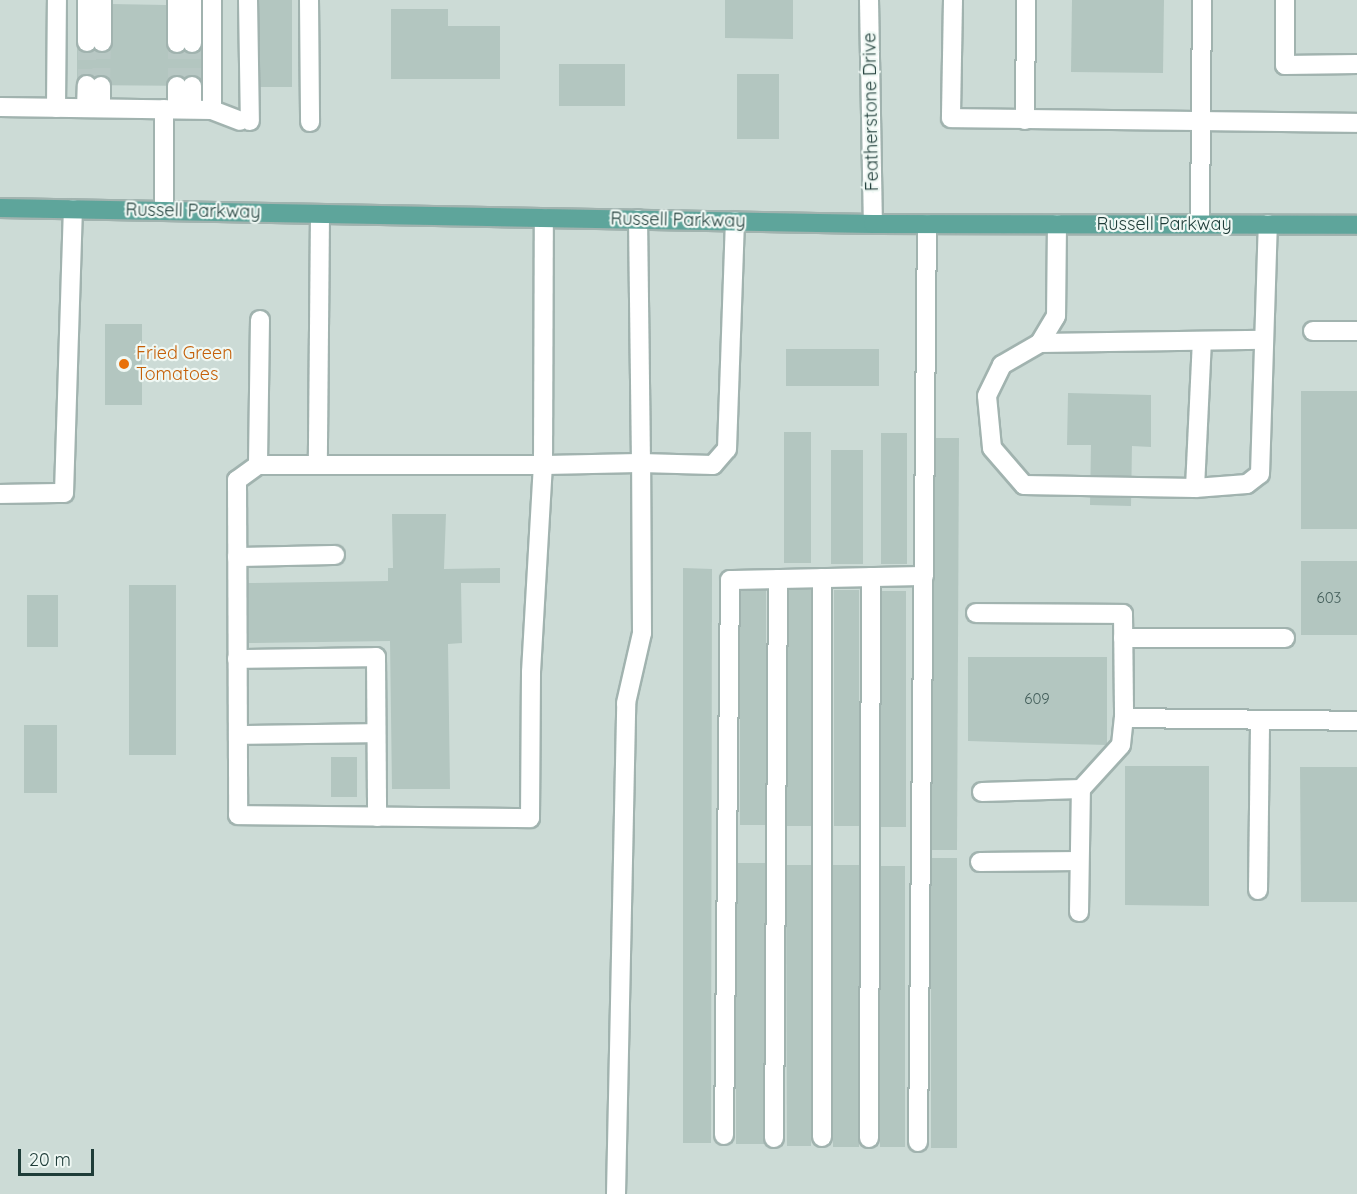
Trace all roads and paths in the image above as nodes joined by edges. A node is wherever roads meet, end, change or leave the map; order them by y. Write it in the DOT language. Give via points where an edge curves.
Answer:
graph roads {
  1 [pos="57,0"];
  2 [pos="87,0"];
  3 [pos="102,0"];
  4 [pos="177,0"];
  5 [pos="192,0"];
  6 [pos="212,0"];
  7 [pos="249,0"];
  8 [pos="309,0"];
  9 [pos="870,0"];
  10 [pos="953,0"];
  11 [pos="1026,0"];
  12 [pos="1202,0"];
  13 [pos="1285,0"];
  14 [pos="1357,64"];
  15 [pos="94,86"];
  16 [pos="184,86"];
  17 [pos="0,107"];
  18 [pos="56,108"];
  19 [pos="94,108"];
  20 [pos="178,109"];
  21 [pos="212,110"];
  22 [pos="1025,120"];
  23 [pos="310,122"];
  24 [pos="1357,123"];
  25 [pos="1201,124"];
  26 [pos="0,208"];
  27 [pos="73,209"];
  28 [pos="164,211"];
  29 [pos="320,214"];
  30 [pos="544,218"];
  31 [pos="638,219"];
  32 [pos="735,221"];
  33 [pos="873,224"];
  34 [pos="927,224"];
  35 [pos="1057,224"];
  36 [pos="1200,224"];
  37 [pos="1268,224"];
  38 [pos="1357,225"];
  39 [pos="260,320"];
  40 [pos="1313,331"];
  41 [pos="1357,331"];
  42 [pos="1264,340"];
  43 [pos="1202,341"];
  44 [pos="1040,343"];
  45 [pos="641,463"];
  46 [pos="258,465"];
  47 [pos="318,465"];
  48 [pos="543,465"];
  49 [pos="1195,488"];
  50 [pos="0,494"];
  51 [pos="335,555"];
  52 [pos="237,557"];
  53 [pos="924,576"];
  54 [pos="871,577"];
  55 [pos="822,578"];
  56 [pos="778,579"];
  57 [pos="976,613"];
  58 [pos="1123,638"];
  59 [pos="1285,638"];
  60 [pos="237,659"];
  61 [pos="1124,718"];
  62 [pos="1260,720"];
  63 [pos="1357,721"];
  64 [pos="376,733"];
  65 [pos="238,735"];
  66 [pos="1081,789"];
  67 [pos="982,792"];
  68 [pos="377,817"];
  69 [pos="980,861"];
  70 [pos="1080,861"];
  71 [pos="1258,890"];
  72 [pos="1079,912"];
  73 [pos="724,1135"];
  74 [pos="822,1137"];
  75 [pos="774,1138"];
  76 [pos="869,1138"];
  77 [pos="918,1142"];
  78 [pos="616,1194"];
  1 -- 18 [label="street"];
  2 -- 3 [label="street" via="94,42"];
  4 -- 5 [label="street" via="185,43"];
  6 -- 21 [label="street"];
  7 -- 21 [label="street" via="245,121"];
  8 -- 23 [label="street"];
  9 -- 33 [label="street, Featherstone Drive"];
  10 -- 22 [label="street" via="951,118"];
  11 -- 22 [label="street"];
  12 -- 25 [label="street"];
  13 -- 14 [label="street" via="1285,65"];
  15 -- 19 [label="street"];
  16 -- 20 [label="street"];
  17 -- 18 [label="street"];
  18 -- 19 [label="street"];
  19 -- 20 [label="street"];
  20 -- 21 [label="street"];
  20 -- 28 [label="street"];
  22 -- 25 [label="street"];
  24 -- 25 [label="street"];
  25 -- 36 [label="street"];
  26 -- 27 [label="main road, Russell Parkway"];
  27 -- 28 [label="main road, Russell Parkway"];
  27 -- 50 [label="street" via="64,493"];
  28 -- 29 [label="main road, Russell Parkway"];
  29 -- 30 [label="main road, Russell Parkway"];
  29 -- 47 [label="street"];
  30 -- 31 [label="main road, Russell Parkway"];
  30 -- 48 [label="street"];
  31 -- 32 [label="main road, Russell Parkway"];
  31 -- 45 [label="street"];
  32 -- 33 [label="main road, Russell Parkway"];
  32 -- 45 [label="street" via="728,449 713,465"];
  33 -- 34 [label="main road, Russell Parkway"];
  34 -- 35 [label="main road, Russell Parkway"];
  34 -- 53 [label="street"];
  35 -- 36 [label="main road, Russell Parkway"];
  35 -- 44 [label="street" via="1056,316"];
  36 -- 37 [label="main road, Russell Parkway"];
  37 -- 38 [label="main road, Russell Parkway"];
  37 -- 42 [label="street"];
  39 -- 46 [label="street"];
  40 -- 41 [label="street"];
  42 -- 43 [label="street"];
  42 -- 49 [label="street" via="1260,474 1247,484"];
  43 -- 44 [label="street"];
  43 -- 49 [label="street"];
  44 -- 49 [label="street" via="1002,365 987,396 992,448 1024,485"];
  45 -- 48 [label="street"];
  45 -- 78 [label="street" via="642,633 626,703"];
  46 -- 47 [label="street"];
  46 -- 52 [label="street" via="237,480"];
  47 -- 48 [label="street"];
  48 -- 68 [label="street" via="531,672 530,818"];
  51 -- 52 [label="street"];
  52 -- 60 [label="street"];
  53 -- 54 [label="street"];
  53 -- 77 [label="street"];
  54 -- 55 [label="street"];
  54 -- 76 [label="street"];
  55 -- 56 [label="street"];
  55 -- 74 [label="street"];
  56 -- 73 [label="street" via="730,580"];
  56 -- 75 [label="street"];
  57 -- 58 [label="street" via="1123,614"];
  58 -- 59 [label="street"];
  58 -- 61 [label="street"];
  60 -- 64 [label="street" via="375,657"];
  60 -- 65 [label="street"];
  61 -- 62 [label="street"];
  61 -- 66 [label="street" via="1121,745"];
  62 -- 63 [label="street"];
  62 -- 71 [label="street"];
  64 -- 65 [label="street"];
  64 -- 68 [label="street"];
  65 -- 68 [label="street" via="238,815"];
  66 -- 67 [label="street"];
  66 -- 70 [label="street"];
  69 -- 70 [label="street"];
  70 -- 72 [label="street"];
}
